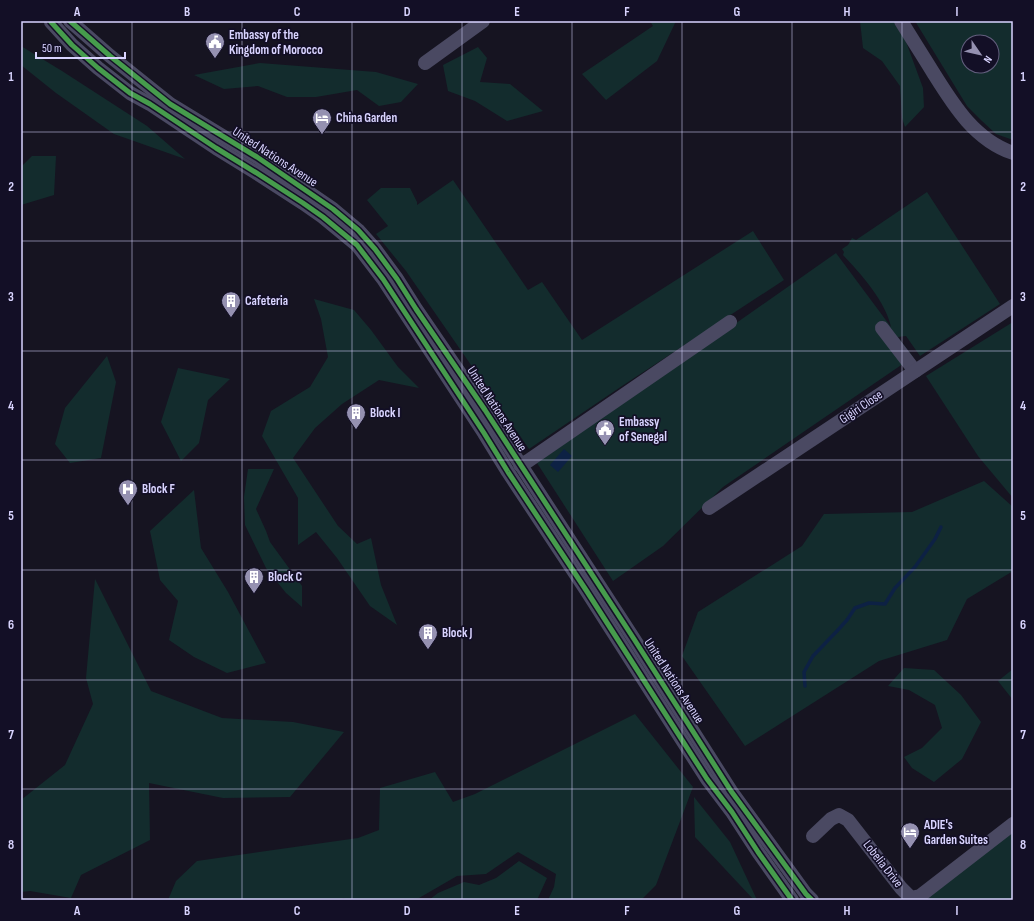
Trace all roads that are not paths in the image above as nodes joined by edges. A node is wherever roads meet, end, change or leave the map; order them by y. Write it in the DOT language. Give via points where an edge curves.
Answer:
graph roads {
  1 [pos="51,21"];
  2 [pos="70,21"];
  3 [pos="483,21"];
  4 [pos="901,21"];
  5 [pos="425,63"];
  6 [pos="1013,153"];
  7 [pos="1013,306"];
  8 [pos="730,322"];
  9 [pos="882,328"];
  10 [pos="915,371"];
  11 [pos="520,465"];
  12 [pos="709,508"];
  13 [pos="573,559"];
  14 [pos="1013,824"];
  15 [pos="813,836"];
  16 [pos="806,898"];
  17 [pos="792,900"];
  1 -- 13 [label="street, United Nations Avenue" via="72,45 130,93 323,216 357,246 383,279 508,472"];
  2 -- 11 [label="street, United Nations Avenue" via="170,104 257,157 333,209 358,230 398,278"];
  3 -- 5 [label="street"];
  4 -- 6 [label="street" via="963,118 976,132 993,144"];
  7 -- 10 [label="street, Gigiri Close"];
  8 -- 11 [label="street"];
  9 -- 10 [label="street"];
  10 -- 12 [label="street, Gigiri Close"];
  11 -- 13 [label="street, United Nations Avenue"];
  13 -- 16 [label="street, United Nations Avenue" via="634,639 731,791"];
  13 -- 17 [label="street, United Nations Avenue" via="707,779"];
  14 -- 15 [label="street, Lobelia Drive" via="920,896 911,898 848,820 839,816"];
}
